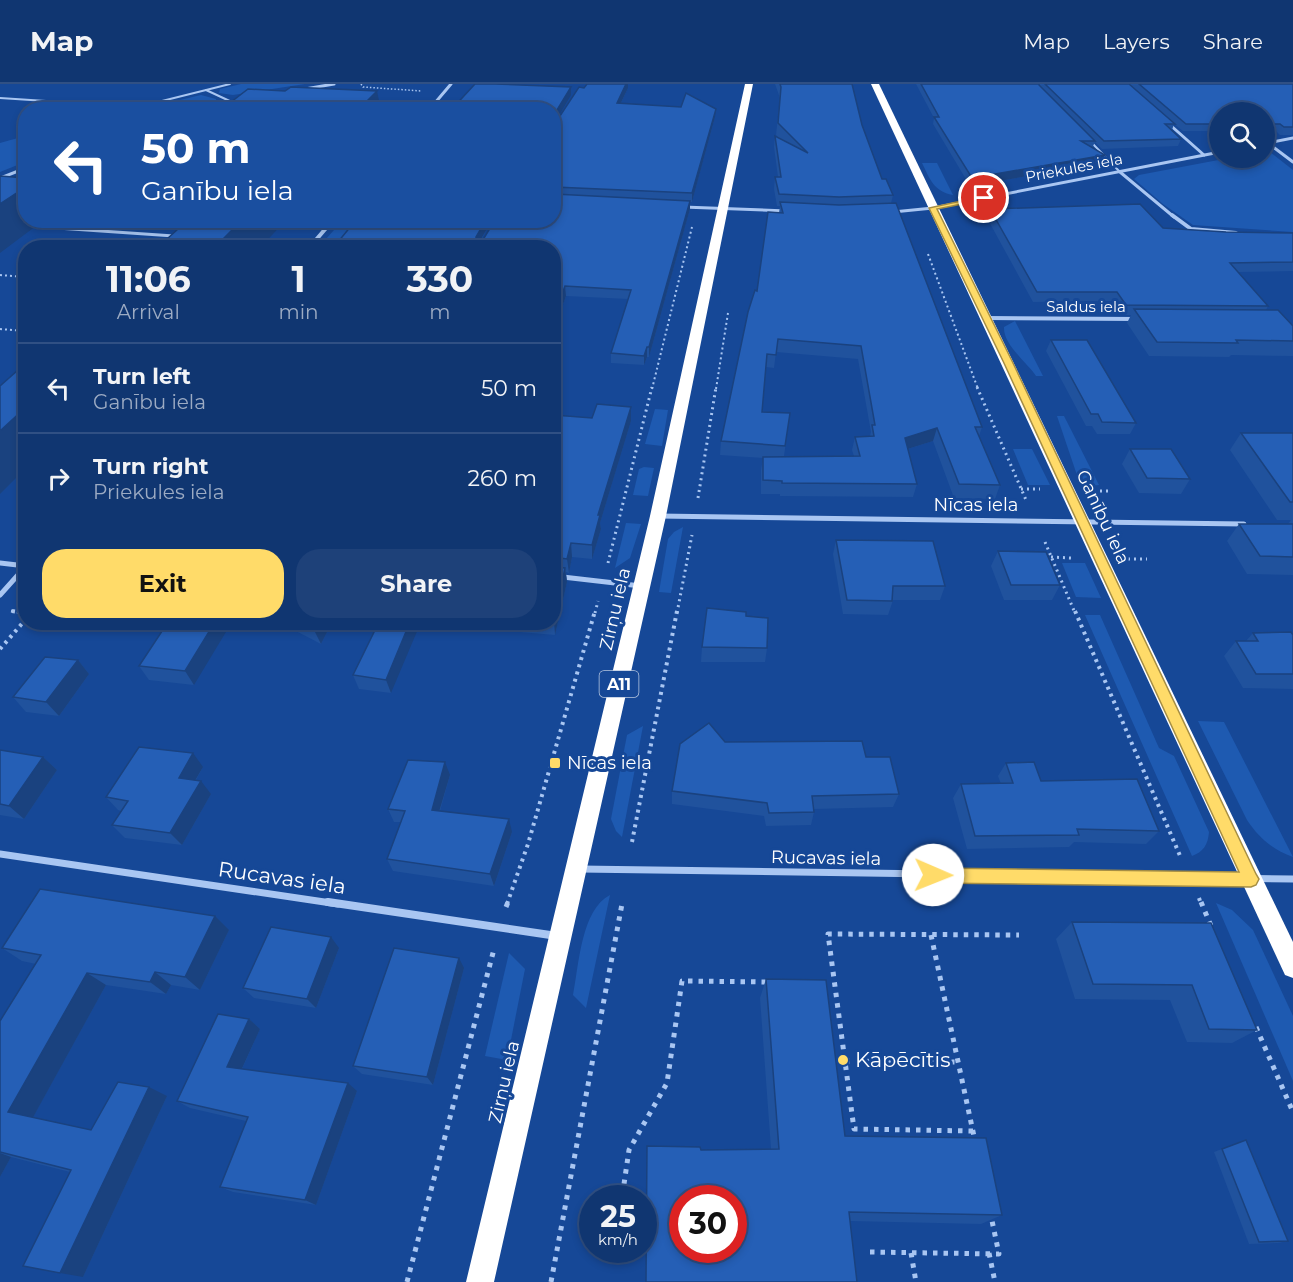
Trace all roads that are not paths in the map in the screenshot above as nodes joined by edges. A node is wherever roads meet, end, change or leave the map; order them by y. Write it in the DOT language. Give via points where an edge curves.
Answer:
graph roads {
  1 [pos="230,84"];
  2 [pos="334,84"];
  3 [pos="451,84"];
  4 [pos="749,84"];
  5 [pos="874,84"];
  6 [pos="206,90"];
  7 [pos="298,90"];
  8 [pos="0,98"];
  9 [pos="61,102"];
  10 [pos="158,102"];
  11 [pos="232,102"];
  12 [pos="436,102"];
  13 [pos="1169,124"];
  14 [pos="1293,138"];
  15 [pos="1088,139"];
  16 [pos="1275,141"];
  17 [pos="1275,149"];
  18 [pos="1209,154"];
  19 [pos="1204,155"];
  20 [pos="1293,162"];
  21 [pos="18,171"];
  22 [pos="1120,172"];
  23 [pos="0,178"];
  24 [pos="673,206"];
  25 [pos="724,208"];
  26 [pos="933,208"];
  27 [pos="792,211"];
  28 [pos="891,212"];
  29 [pos="57,228"];
  30 [pos="326,228"];
  31 [pos="1244,233"];
  32 [pos="183,237"];
  33 [pos="316,240"];
  34 [pos="987,318"];
  35 [pos="1139,319"];
  36 [pos="658,516"];
  37 [pos="1083,521"];
  38 [pos="1246,524"];
  39 [pos="0,563"];
  40 [pos="18,565"];
  41 [pos="18,575"];
  42 [pos="561,577"];
  43 [pos="642,586"];
  44 [pos="0,595"];
  45 [pos="0,854"];
  46 [pos="575,869"];
  47 [pos="1251,879"];
  48 [pos="1293,879"];
  49 [pos="559,937"];
  50 [pos="1293,967"];
  51 [pos="480,1282"];
  1 -- 6 [label="lane"];
  2 -- 7 [label="street"];
  3 -- 12 [label="street"];
  4 -- 25 [label="highway, Zirņu iela / A11"];
  5 -- 26 [label="highway, Ganību iela"];
  6 -- 10 [label="lane"];
  6 -- 11 [label="lane"];
  8 -- 9 [label="lane"];
  13 -- 19 [label="street"];
  14 -- 16 [label="street"];
  15 -- 22 [label="lane"];
  17 -- 20 [label="street"];
  18 -- 19 [label="street, Priekules iela"];
  19 -- 22 [label="street, Priekules iela"];
  21 -- 23 [label="street"];
  22 -- 26 [label="street, Priekules iela"];
  22 -- 31 [label="street" via="1191,229"];
  24 -- 25 [label="street"];
  25 -- 27 [label="street"];
  25 -- 36 [label="highway, Zirņu iela / A11"];
  26 -- 28 [label="street, Priekules iela"];
  26 -- 34 [label="highway, Ganību iela"];
  29 -- 32 [label="lane"];
  30 -- 33 [label="street"];
  34 -- 35 [label="street, Saldus iela"];
  34 -- 37 [label="highway, Ganību iela"];
  36 -- 37 [label="street, Nīcas iela"];
  36 -- 43 [label="highway, Zirņu iela / A11"];
  37 -- 38 [label="street, Nīcas iela"];
  37 -- 47 [label="highway, Ganību iela"];
  39 -- 40 [label="street"];
  41 -- 44 [label="street"];
  42 -- 43 [label="street"];
  43 -- 46 [label="highway, Zirņu iela / A11"];
  45 -- 49 [label="street, Rucavas iela"];
  46 -- 47 [label="street, Rucavas iela"];
  46 -- 49 [label="highway, Zirņu iela / A11"];
  47 -- 48 [label="street, Rucavas iela"];
  47 -- 50 [label="highway, Ganību iela"];
  49 -- 51 [label="highway, Zirņu iela / A11"];
}
